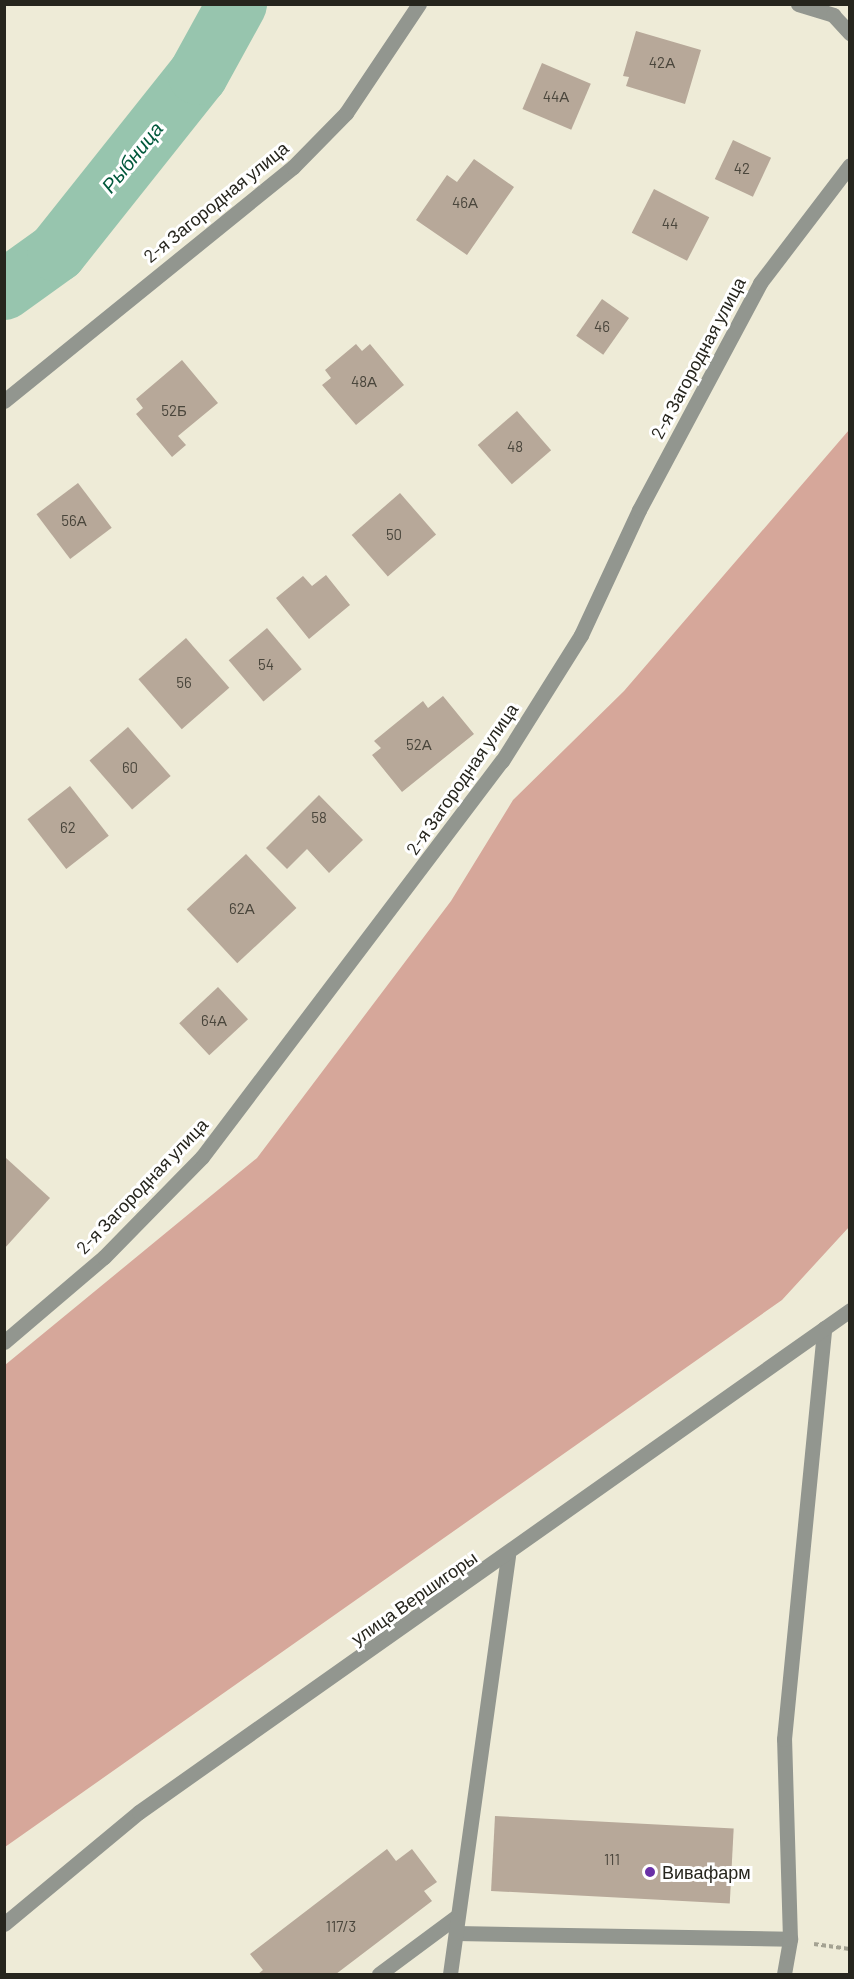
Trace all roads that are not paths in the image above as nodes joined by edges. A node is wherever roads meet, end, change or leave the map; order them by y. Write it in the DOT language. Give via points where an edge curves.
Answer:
graph roads {
  1 [pos="419,4"];
  2 [pos="798,4"];
  3 [pos="833,10"];
  4 [pos="849,33"];
  5 [pos="849,165"];
  6 [pos="4,401"];
  7 [pos="849,1310"];
  8 [pos="824,1328"];
  9 [pos="4,1342"];
  10 [pos="508,1556"];
  11 [pos="458,1916"];
  12 [pos="4,1924"];
  13 [pos="456,1934"];
  14 [pos="790,1939"];
  15 [pos="379,1974"];
  16 [pos="450,1974"];
  17 [pos="784,1974"];
  1 -- 6 [label="street, 2-я Загородная улица" via="346,113 293,167"];
  2 -- 3 [label="street"];
  3 -- 4 [label="street"];
  5 -- 9 [label="street, 2-я Загородная улица" via="760,283 639,510 581,635 502,761 202,1157 104,1257"];
  7 -- 8 [label="street, улица Вершигоры"];
  8 -- 10 [label="street, улица Вершигоры"];
  8 -- 14 [label="street" via="784,1739"];
  10 -- 11 [label="street"];
  10 -- 12 [label="street, улица Вершигоры" via="140,1812"];
  11 -- 13 [label="street"];
  11 -- 15 [label="street"];
  13 -- 14 [label="street"];
  13 -- 16 [label="street"];
  14 -- 17 [label="street"];
}
